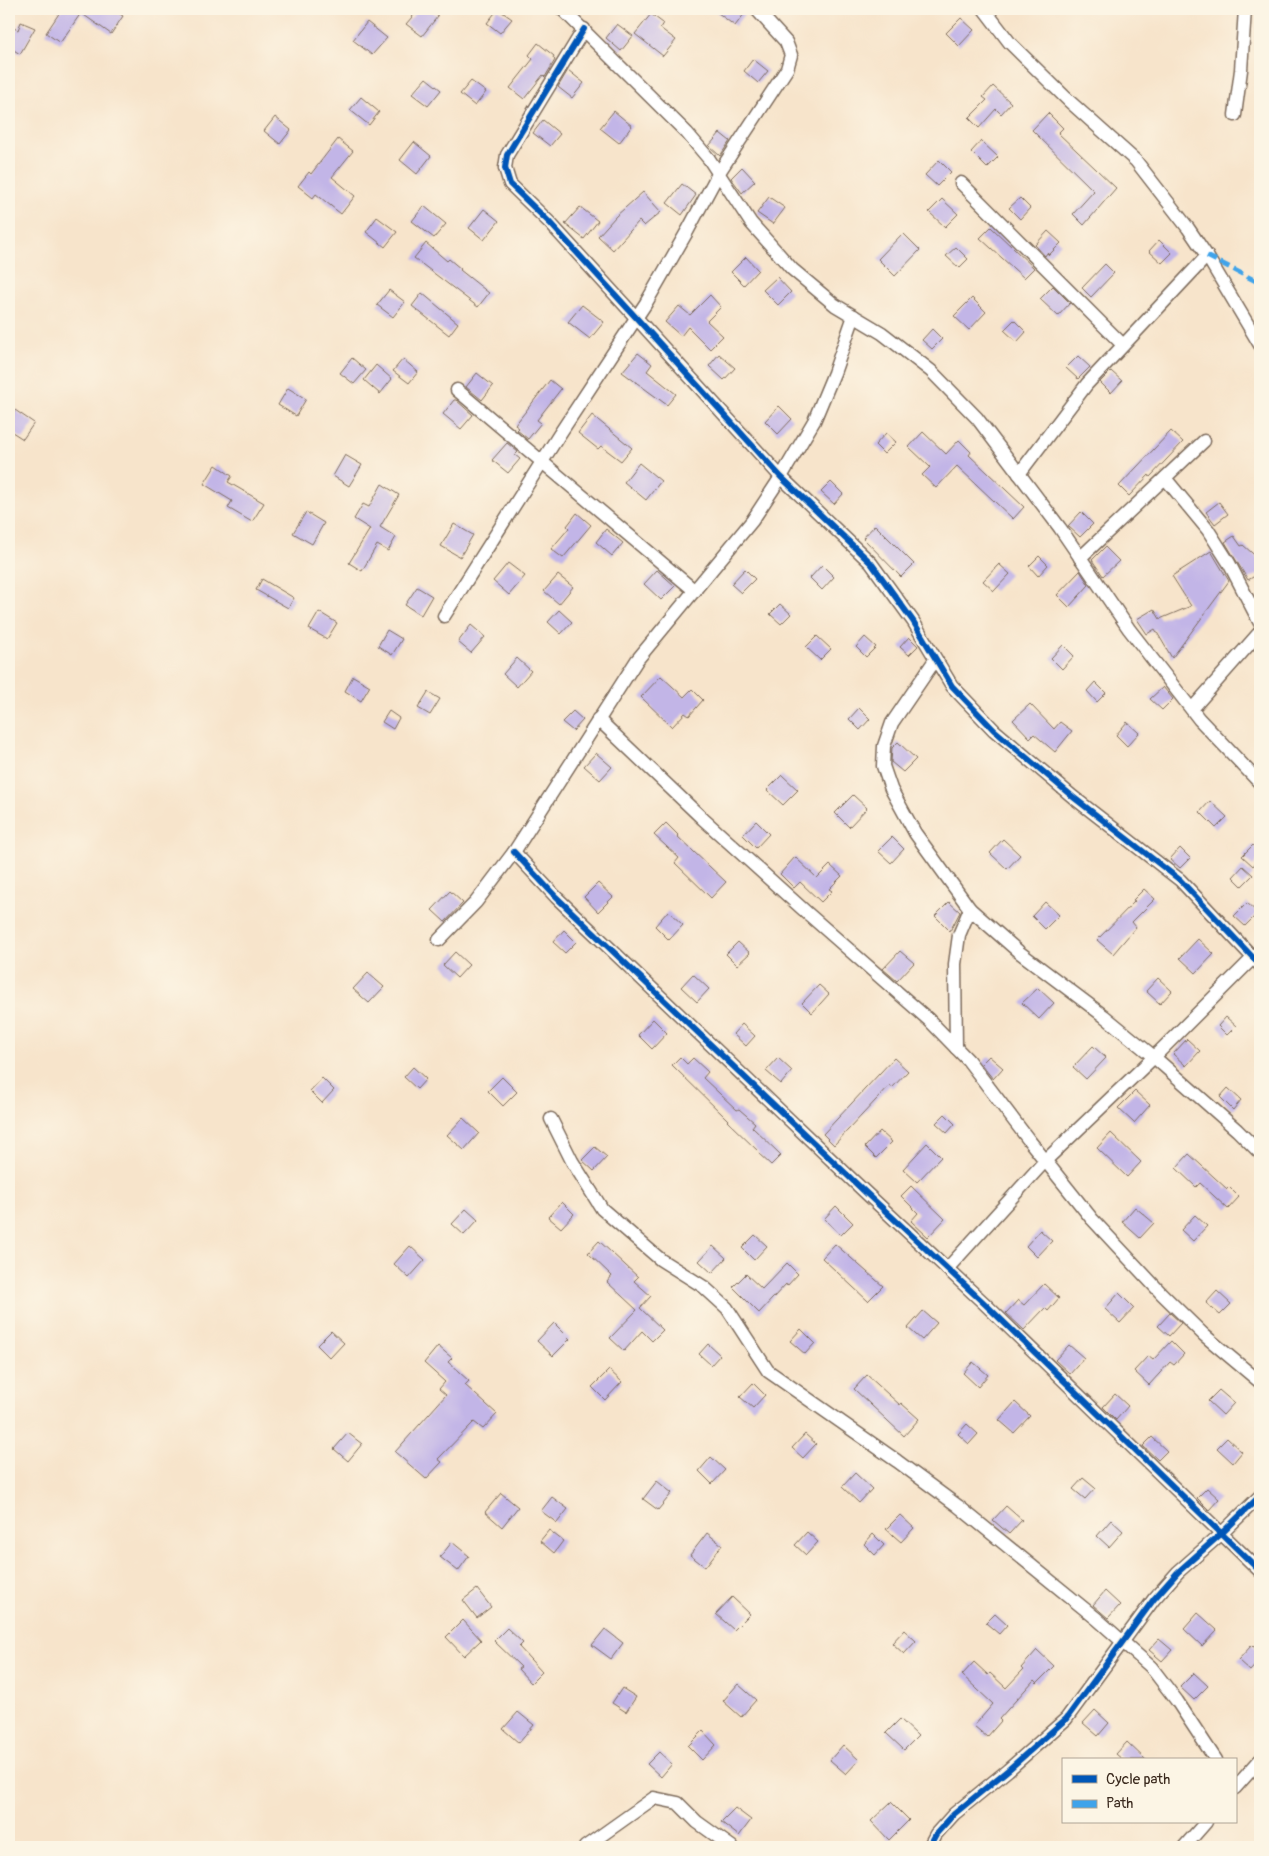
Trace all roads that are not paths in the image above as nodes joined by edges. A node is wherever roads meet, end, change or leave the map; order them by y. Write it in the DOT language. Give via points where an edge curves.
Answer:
graph roads {
  1 [pos="562,9"];
  2 [pos="756,9"];
  3 [pos="984,9"];
  4 [pos="1245,9"];
  5 [pos="584,29"];
  6 [pos="1235,115"];
  7 [pos="718,174"];
  8 [pos="962,183"];
  9 [pos="1207,256"];
  10 [pos="854,316"];
  11 [pos="636,318"];
  12 [pos="1123,345"];
  13 [pos="1260,345"];
  14 [pos="457,390"];
  15 [pos="1204,441"];
  16 [pos="542,462"];
  17 [pos="1019,474"];
  18 [pos="781,476"];
  19 [pos="1164,478"];
  20 [pos="1080,558"];
  21 [pos="695,591"];
  22 [pos="444,616"];
  23 [pos="1260,623"];
  24 [pos="1260,632"];
  25 [pos="935,660"];
  26 [pos="1192,710"];
  27 [pos="598,719"];
  28 [pos="1260,782"];
  29 [pos="514,852"];
  30 [pos="970,910"];
  31 [pos="439,940"];
  32 [pos="1258,958"];
  33 [pos="956,1048"];
  34 [pos="1154,1058"];
  35 [pos="551,1118"];
  36 [pos="1260,1153"];
  37 [pos="1045,1161"];
  38 [pos="948,1269"];
  39 [pos="1260,1382"];
  40 [pos="1260,1496"];
  41 [pos="1222,1533"];
  42 [pos="1260,1571"];
  43 [pos="1122,1642"];
  44 [pos="1215,1758"];
  45 [pos="1260,1760"];
  46 [pos="1236,1787"];
  47 [pos="1204,1824"];
  48 [pos="585,1847"];
  49 [pos="732,1847"];
  50 [pos="929,1847"];
  51 [pos="1184,1847"];
  1 -- 5 [label="street"];
  2 -- 7 [label="street" via="786,42 791,55 787,69"];
  3 -- 9 [label="street" via="1010,43 1136,161"];
  4 -- 6 [label="street"];
  5 -- 7 [label="street" via="687,134"];
  5 -- 11 [label="street" via="506,155 505,168 510,184"];
  7 -- 10 [label="street" via="751,223 792,269 835,305"];
  7 -- 11 [label="street"];
  8 -- 12 [label="street"];
  9 -- 12 [label="street"];
  9 -- 13 [label="street"];
  10 -- 17 [label="street" via="882,332 930,371 977,418"];
  10 -- 18 [label="street" via="814,420"];
  11 -- 16 [label="street"];
  11 -- 18 [label="street"];
  12 -- 17 [label="street" via="1087,384"];
  14 -- 16 [label="street"];
  15 -- 19 [label="street"];
  16 -- 21 [label="street"];
  16 -- 22 [label="street"];
  17 -- 20 [label="street"];
  18 -- 21 [label="street" via="752,521"];
  18 -- 25 [label="street" via="871,563 913,621"];
  19 -- 20 [label="street"];
  19 -- 23 [label="street" via="1208,530"];
  20 -- 26 [label="street" via="1129,629"];
  21 -- 27 [label="street" via="637,660"];
  24 -- 26 [label="street"];
  25 -- 30 [label="street" via="892,723 884,746 883,766 891,789 915,833"];
  25 -- 32 [label="street" via="952,686 994,730 1073,797 1180,880"];
  26 -- 28 [label="street"];
  27 -- 29 [label="street"];
  27 -- 33 [label="street" via="711,826 930,1020"];
  29 -- 31 [label="street" via="476,902"];
  29 -- 38 [label="street" via="556,897"];
  30 -- 33 [label="street" via="959,935 956,954"];
  30 -- 34 [label="street"];
  32 -- 34 [label="street"];
  33 -- 37 [label="street"];
  34 -- 36 [label="street"];
  34 -- 37 [label="street"];
  35 -- 43 [label="street" via="572,1161 602,1209 661,1260 704,1288 727,1308 768,1371 958,1506"];
  37 -- 38 [label="street"];
  37 -- 39 [label="street" via="1092,1219 1162,1294"];
  38 -- 41 [label="street"];
  40 -- 41 [label="street"];
  41 -- 42 [label="street"];
  41 -- 43 [label="street" via="1178,1572"];
  43 -- 44 [label="street" via="1151,1667"];
  43 -- 50 [label="street" via="1066,1719 954,1814"];
  45 -- 46 [label="street"];
  47 -- 51 [label="street"];
  48 -- 49 [label="street" via="654,1798 678,1803 697,1822"];
}
